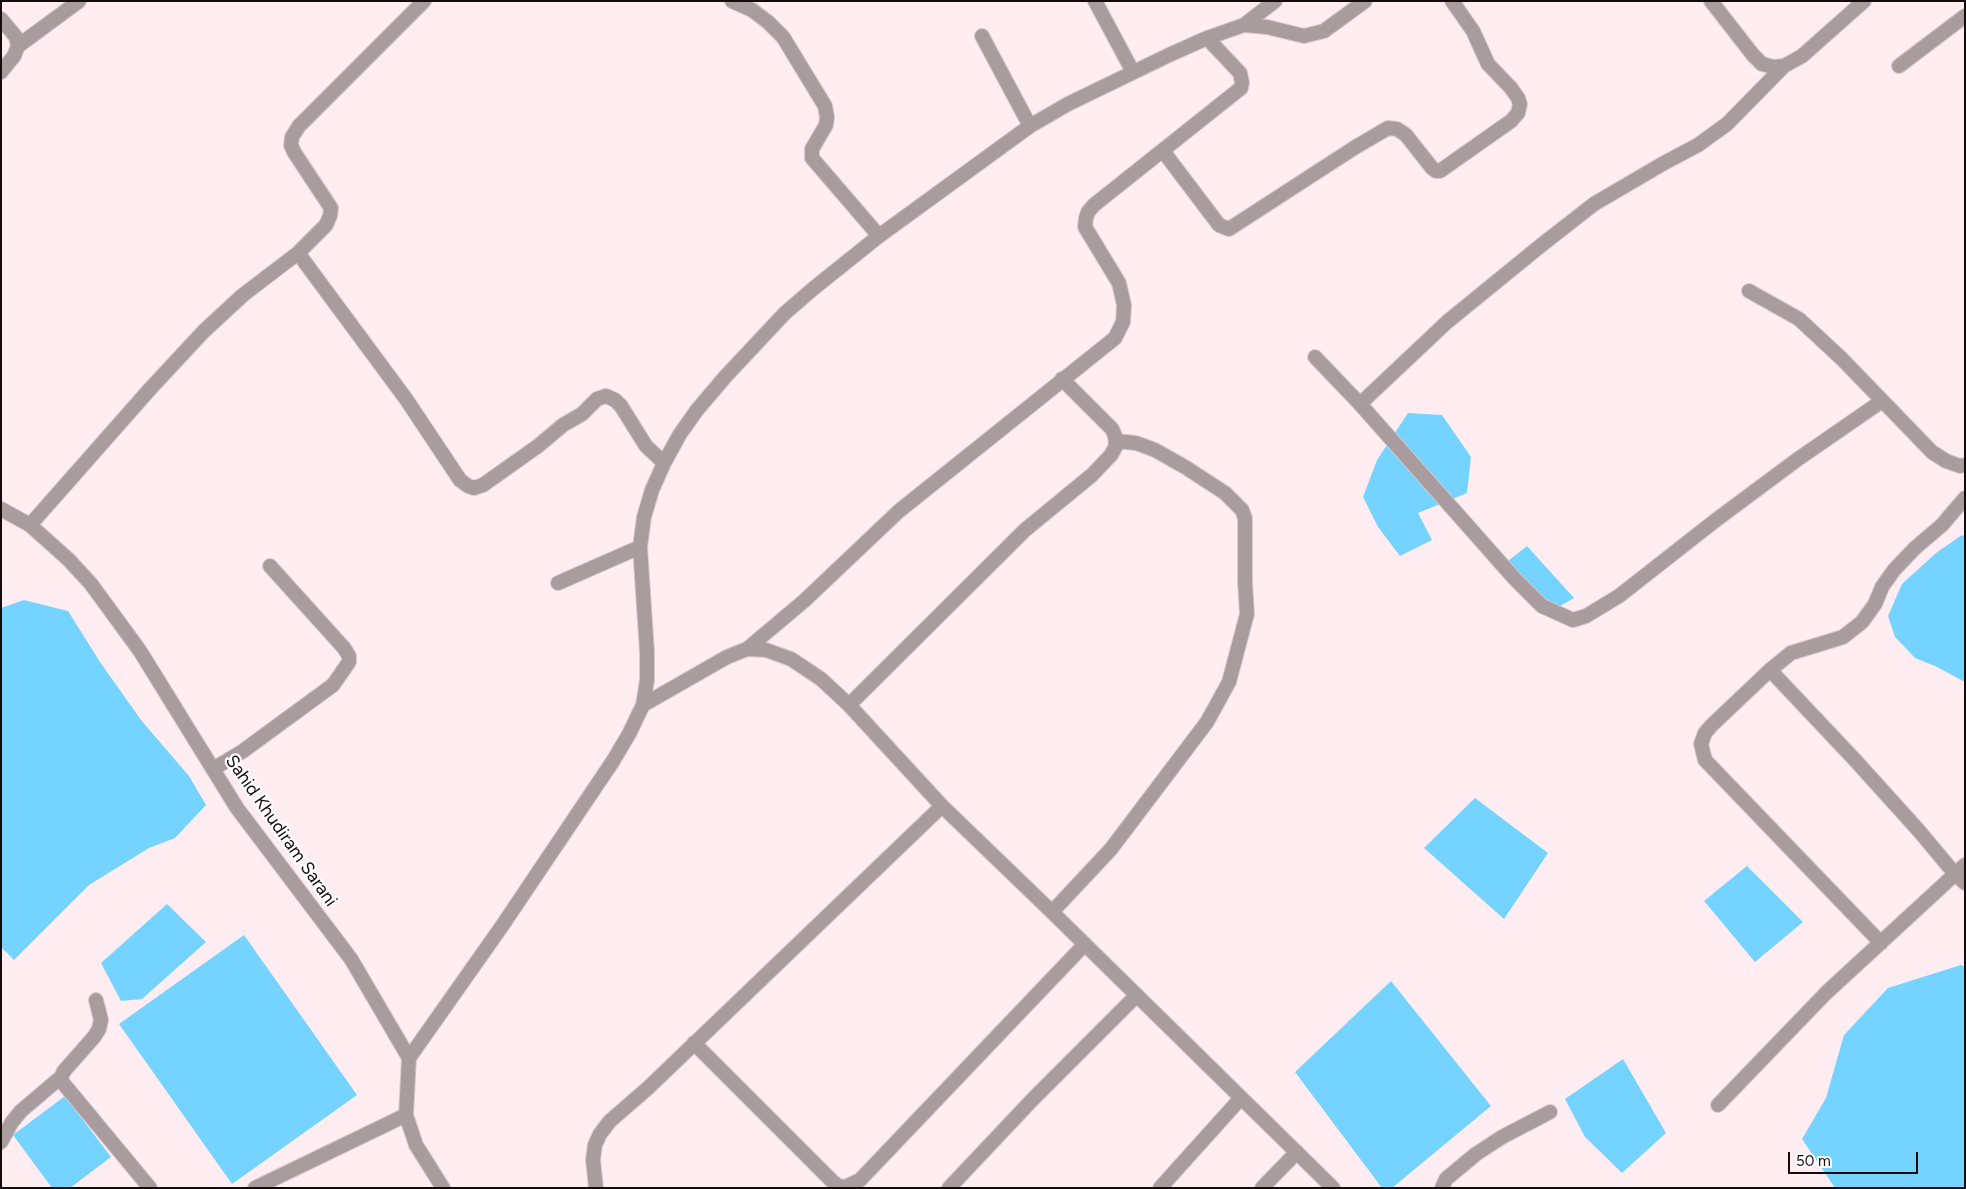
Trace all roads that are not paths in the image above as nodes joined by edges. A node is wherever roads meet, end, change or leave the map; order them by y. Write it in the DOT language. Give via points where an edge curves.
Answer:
graph roads {
  1 [pos="79,1"];
  2 [pos="424,1"];
  3 [pos="732,1"];
  4 [pos="1095,1"];
  5 [pos="1275,1"];
  6 [pos="1365,1"];
  7 [pos="1452,1"];
  8 [pos="1711,1"];
  9 [pos="1864,1"];
  10 [pos="1965,16"];
  11 [pos="1,19"];
  12 [pos="1244,25"];
  13 [pos="982,36"];
  14 [pos="1207,38"];
  15 [pos="18,46"];
  16 [pos="1784,66"];
  17 [pos="1899,66"];
  18 [pos="1,72"];
  19 [pos="1133,72"];
  20 [pos="1030,126"];
  21 [pos="1163,151"];
  22 [pos="879,236"];
  23 [pos="298,253"];
  24 [pos="1749,291"];
  25 [pos="1315,357"];
  26 [pos="1062,379"];
  27 [pos="1882,400"];
  28 [pos="1360,404"];
  29 [pos="1116,441"];
  30 [pos="664,463"];
  31 [pos="1965,466"];
  32 [pos="1965,498"];
  33 [pos="1,509"];
  34 [pos="30,525"];
  35 [pos="640,547"];
  36 [pos="270,566"];
  37 [pos="558,583"];
  38 [pos="747,649"];
  39 [pos="1770,670"];
  40 [pos="849,705"];
  41 [pos="643,706"];
  42 [pos="213,769"];
  43 [pos="942,806"];
  44 [pos="1961,874"];
  45 [pos="1052,912"];
  46 [pos="1881,943"];
  47 [pos="1085,944"];
  48 [pos="1137,995"];
  49 [pos="96,1000"];
  50 [pos="694,1043"];
  51 [pos="409,1058"];
  52 [pos="61,1077"];
  53 [pos="1241,1098"];
  54 [pos="1718,1105"];
  55 [pos="1550,1112"];
  56 [pos="406,1115"];
  57 [pos="1,1142"];
  58 [pos="1297,1152"];
  59 [pos="150,1188"];
  60 [pos="254,1188"];
  61 [pos="443,1188"];
  62 [pos="596,1188"];
  63 [pos="949,1188"];
  64 [pos="1160,1188"];
  65 [pos="1262,1188"];
  66 [pos="1333,1188"];
  67 [pos="1442,1188"];
  1 -- 15 [label="street"];
  2 -- 23 [label="street" via="292,137 294,152 331,208 326,225"];
  3 -- 22 [label="street" via="752,10 783,37 825,106 828,117 812,149 812,158"];
  4 -- 19 [label="street"];
  5 -- 12 [label="street"];
  6 -- 12 [label="street" via="1324,31 1304,36"];
  7 -- 21 [label="street" via="1473,31 1488,64 1511,88 1520,104 1518,113 1511,120 1440,170 1432,168 1406,135 1388,128 1229,229 1219,224"];
  8 -- 16 [label="street" via="1762,64"];
  9 -- 16 [label="street" via="1802,56"];
  10 -- 17 [label="street"];
  11 -- 15 [label="street" via="16,37"];
  12 -- 14 [label="street"];
  13 -- 20 [label="street"];
  14 -- 19 [label="street"];
  14 -- 21 [label="street" via="1240,73 1240,88"];
  15 -- 18 [label="street"];
  16 -- 28 [label="street" via="1720,129 1594,204 1539,247 1447,322"];
  19 -- 20 [label="street"];
  20 -- 22 [label="street"];
  21 -- 26 [label="street" via="1088,212 1085,227 1119,283 1124,304 1123,322 1115,338"];
  22 -- 30 [label="street" via="785,313 697,410"];
  23 -- 30 [label="street" via="406,399 460,480 468,486 483,485 582,414 597,399 606,396 621,406 646,446"];
  23 -- 34 [label="street" via="243,295 204,331"];
  24 -- 27 [label="street" via="1799,319"];
  25 -- 28 [label="street"];
  26 -- 29 [label="street" via="1112,429"];
  26 -- 38 [label="street" via="899,510 804,601"];
  27 -- 28 [label="street" via="1723,514 1619,596 1573,620 1542,606"];
  27 -- 31 [label="street" via="1932,452"];
  29 -- 40 [label="street" via="1111,455 1092,475 1025,530"];
  29 -- 45 [label="street" via="1155,450 1185,466 1225,493 1242,510 1245,518 1247,614 1229,682 1207,722 1110,849"];
  30 -- 35 [label="street" via="644,517"];
  32 -- 39 [label="street" via="1942,525 1894,570 1862,622 1843,637 1791,653"];
  33 -- 34 [label="street, Sahid Khudiram Sarani"];
  34 -- 42 [label="street, Sahid Khudiram Sarani" via="91,584 140,652"];
  35 -- 37 [label="street"];
  35 -- 41 [label="street" via="647,652"];
  36 -- 42 [label="street" via="344,648 349,662 333,685"];
  38 -- 40 [label="street" via="766,650 791,659 821,678"];
  38 -- 41 [label="street" via="726,657"];
  39 -- 44 [label="street"];
  39 -- 46 [label="street" via="1706,733 1701,744 1702,753 1705,760"];
  40 -- 43 [label="street"];
  41 -- 51 [label="street" via="613,761"];
  42 -- 51 [label="street, Sahid Khudiram Sarani" via="237,808 351,959"];
  43 -- 45 [label="street"];
  43 -- 50 [label="street"];
  44 -- 46 [label="street"];
  45 -- 47 [label="street"];
  46 -- 54 [label="street" via="1826,993"];
  47 -- 48 [label="street"];
  47 -- 50 [label="street" via="860,1180 845,1188 832,1181"];
  48 -- 53 [label="street"];
  48 -- 63 [label="street"];
  49 -- 52 [label="street" via="102,1020 100,1029"];
  50 -- 62 [label="street" via="600,1134 593,1160"];
  51 -- 56 [label="street"];
  52 -- 57 [label="street" via="21,1111"];
  52 -- 59 [label="street" via="66,1089"];
  53 -- 58 [label="street"];
  53 -- 64 [label="street"];
  55 -- 67 [label="street" via="1476,1154 1446,1179"];
  56 -- 60 [label="street"];
  56 -- 61 [label="street" via="416,1144"];
  58 -- 65 [label="street"];
  58 -- 66 [label="street"];
}
